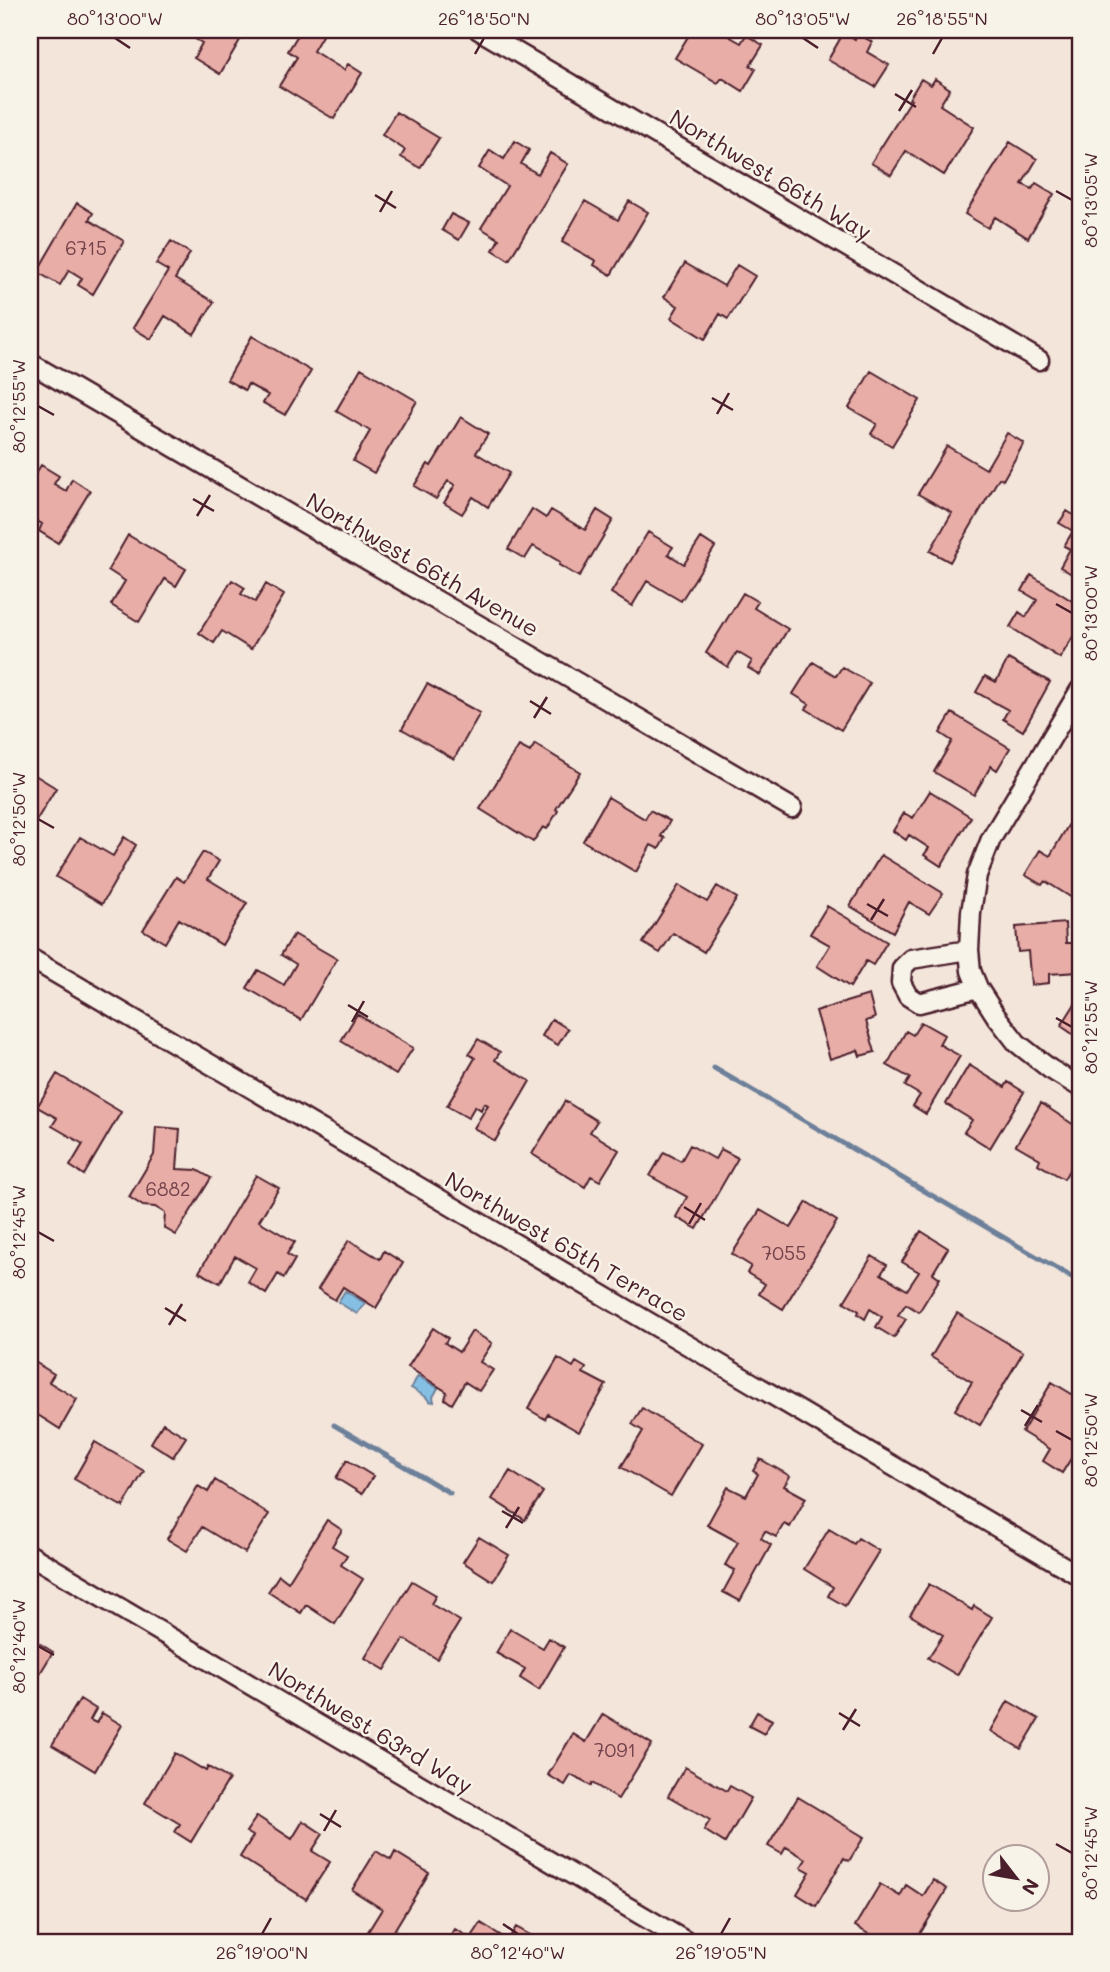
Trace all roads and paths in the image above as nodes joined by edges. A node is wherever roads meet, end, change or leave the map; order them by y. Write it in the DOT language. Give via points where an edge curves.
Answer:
graph roads {
  1 [pos="479,30"];
  2 [pos="1039,360"];
  3 [pos="30,363"];
  4 [pos="1080,691"];
  5 [pos="792,808"];
  6 [pos="969,950"];
  7 [pos="30,958"];
  8 [pos="974,979"];
  9 [pos="1080,1087"];
  10 [pos="30,1555"];
  11 [pos="1080,1576"];
  12 [pos="687,1942"];
  1 -- 2 [label="street, Northwest 66th Way"];
  3 -- 5 [label="street, Northwest 66th Avenue"];
  4 -- 6 [label="street" via="991,839 977,875"];
  6 -- 8 [label="street"];
  6 -- 8 [label="street" via="911,959 902,968 901,983 919,1003"];
  7 -- 11 [label="street, Northwest 65th Terrace"];
  8 -- 9 [label="street" via="1017,1043"];
  10 -- 12 [label="street, Northwest 63rd Way"];
}
